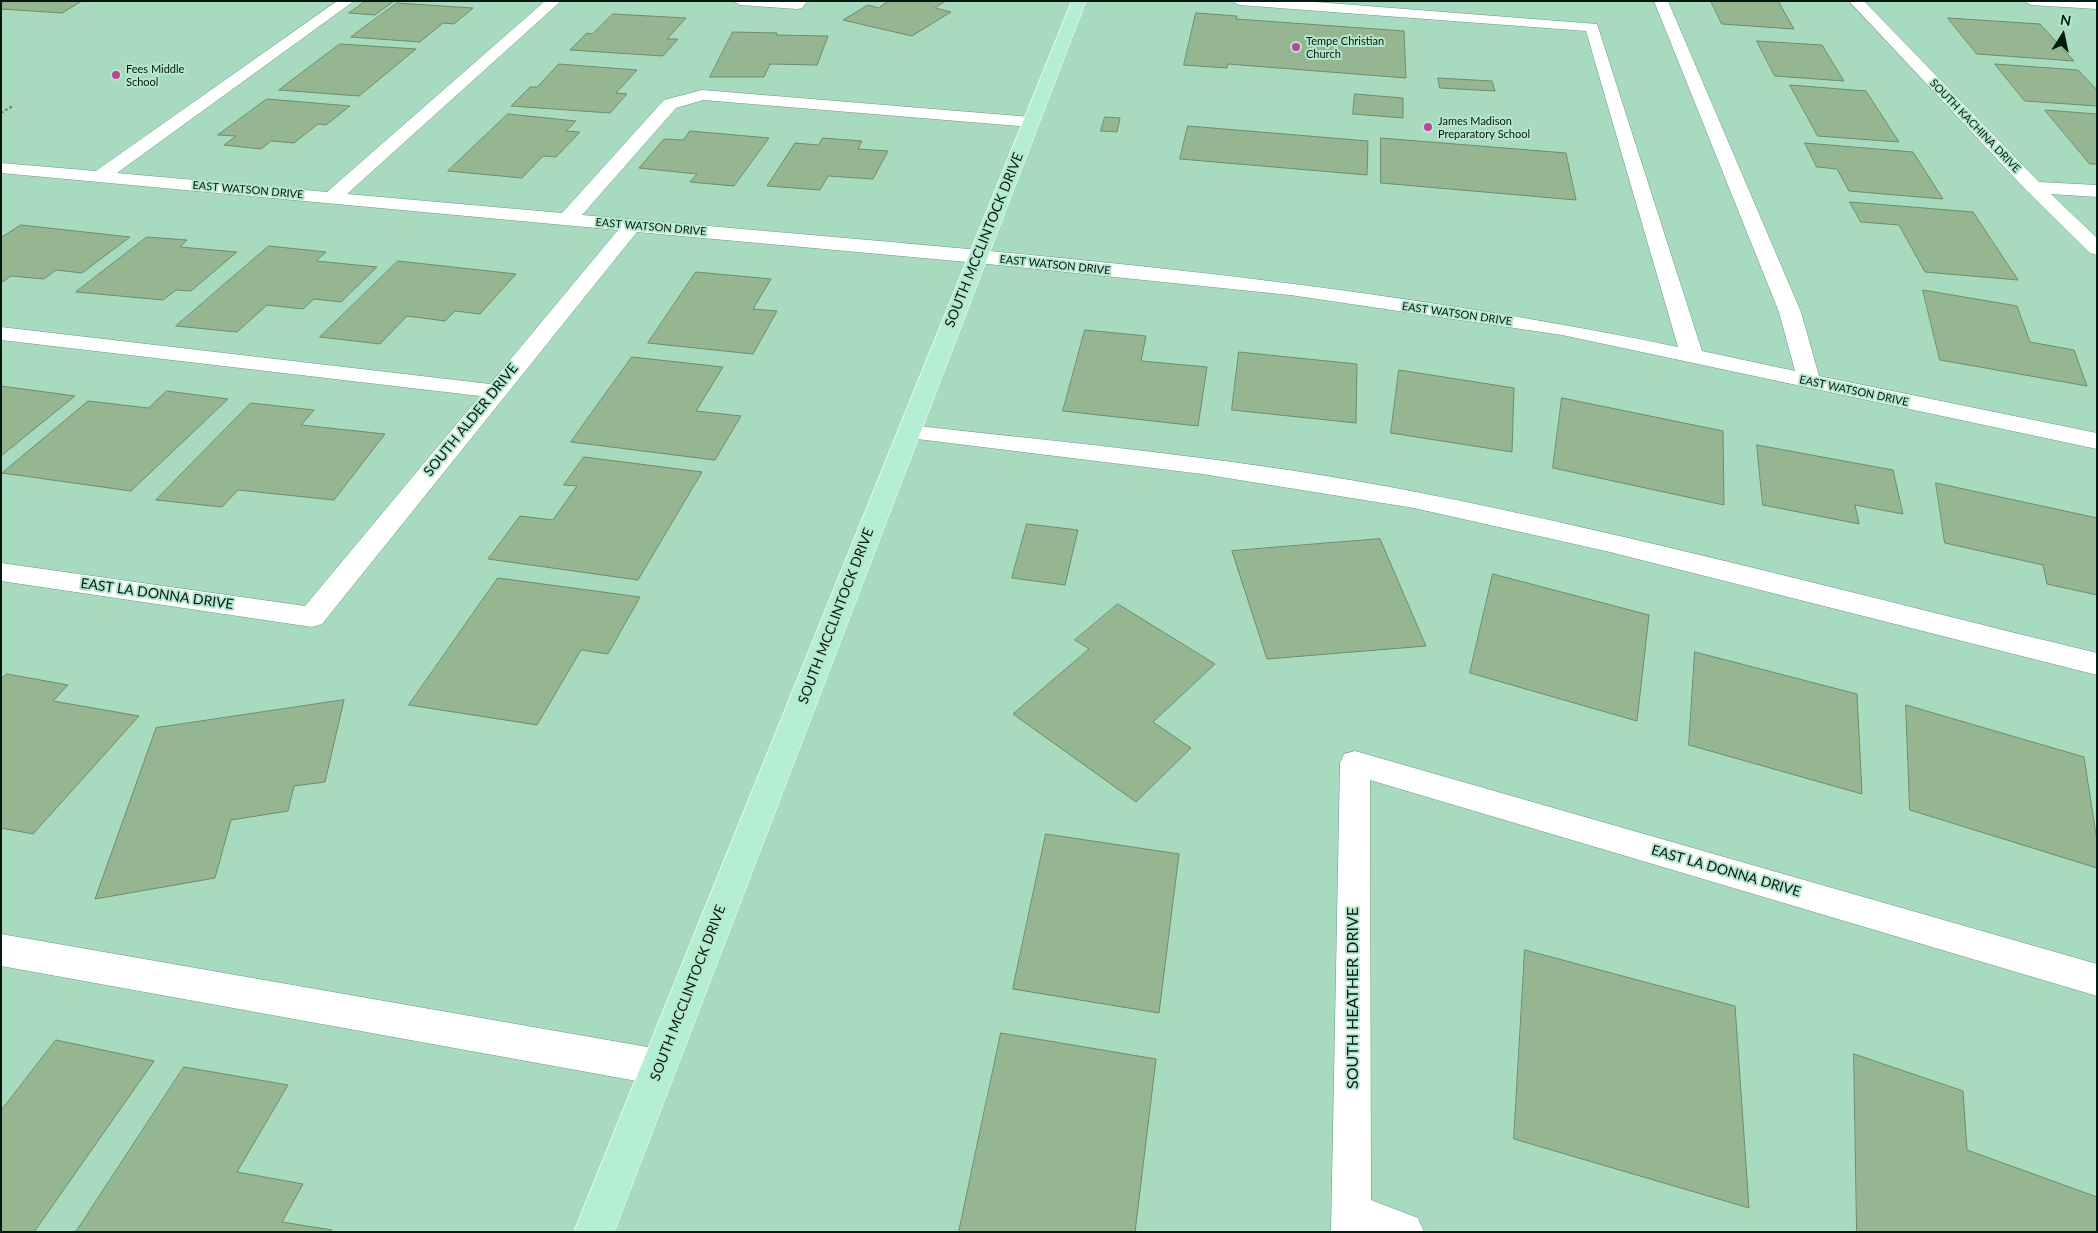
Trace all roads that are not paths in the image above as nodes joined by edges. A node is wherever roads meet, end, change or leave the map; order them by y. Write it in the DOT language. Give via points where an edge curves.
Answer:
graph roads {
  1 [pos="347,1"];
  2 [pos="554,1"];
  3 [pos="740,1"];
  4 [pos="800,1"];
  5 [pos="1078,1"];
  6 [pos="1239,1"];
  7 [pos="1661,1"];
  8 [pos="1856,1"];
  9 [pos="2031,1"];
  10 [pos="2097,5"];
  11 [pos="1031,122"];
  12 [pos="1,168"];
  13 [pos="100,176"];
  14 [pos="2034,187"];
  15 [pos="2097,191"];
  16 [pos="331,198"];
  17 [pos="567,220"];
  18 [pos="632,225"];
  19 [pos="2097,249"];
  20 [pos="978,257"];
  21 [pos="1,333"];
  22 [pos="1692,356"];
  23 [pos="1809,381"];
  24 [pos="494,391"];
  25 [pos="909,432"];
  26 [pos="2097,441"];
  27 [pos="1,572"];
  28 [pos="312,617"];
  29 [pos="2097,664"];
  30 [pos="1354,763"];
  31 [pos="1,950"];
  32 [pos="2097,980"];
  33 [pos="659,1067"];
  34 [pos="1351,1222"];
  35 [pos="594,1232"];
  36 [pos="1404,1232"];
  1 -- 13 [label="street"];
  2 -- 16 [label="street"];
  3 -- 4 [label="street" via="797,5"];
  5 -- 11 [label="main road, SOUTH MCCLINTOCK DRIVE"];
  6 -- 22 [label="street" via="1592,27"];
  7 -- 23 [label="street" via="1790,312"];
  8 -- 14 [label="street, SOUTH KACHINA DRIVE"];
  9 -- 10 [label="street"];
  11 -- 17 [label="street" via="702,95 670,104"];
  11 -- 20 [label="main road, SOUTH MCCLINTOCK DRIVE"];
  12 -- 13 [label="street, EAST WATSON DRIVE"];
  13 -- 16 [label="street, EAST WATSON DRIVE"];
  14 -- 15 [label="street"];
  14 -- 19 [label="street, SOUTH KACHINA DRIVE"];
  16 -- 17 [label="street, EAST WATSON DRIVE"];
  17 -- 18 [label="street, EAST WATSON DRIVE"];
  18 -- 20 [label="street, EAST WATSON DRIVE"];
  18 -- 24 [label="street, SOUTH ALDER DRIVE"];
  20 -- 22 [label="street, EAST WATSON DRIVE" via="1290,289 1562,329"];
  20 -- 25 [label="main road, SOUTH MCCLINTOCK DRIVE"];
  21 -- 24 [label="street"];
  22 -- 23 [label="street, EAST WATSON DRIVE"];
  23 -- 26 [label="street, EAST WATSON DRIVE"];
  24 -- 28 [label="street, SOUTH ALDER DRIVE"];
  25 -- 29 [label="street" via="1202,466 1414,500 1610,543"];
  25 -- 33 [label="main road, SOUTH MCCLINTOCK DRIVE"];
  27 -- 28 [label="street, EAST LA DONNA DRIVE"];
  30 -- 32 [label="street, EAST LA DONNA DRIVE"];
  30 -- 34 [label="street, SOUTH HEATHER DRIVE"];
  31 -- 33 [label="street"];
  33 -- 35 [label="main road, SOUTH MCCLINTOCK DRIVE"];
  34 -- 36 [label="street"];
}
